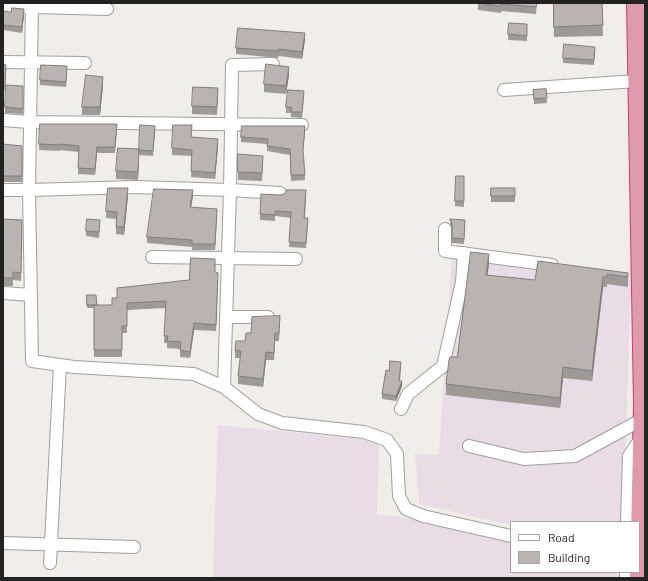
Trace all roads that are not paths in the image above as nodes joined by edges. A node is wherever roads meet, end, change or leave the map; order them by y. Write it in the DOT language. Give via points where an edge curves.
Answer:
graph roads {
  1 [pos="636,3"];
  2 [pos="32,5"];
  3 [pos="3,6"];
  4 [pos="107,9"];
  5 [pos="3,62"];
  6 [pos="30,62"];
  7 [pos="85,63"];
  8 [pos="273,64"];
  9 [pos="637,81"];
  10 [pos="504,90"];
  11 [pos="3,120"];
  12 [pos="29,122"];
  13 [pos="231,124"];
  14 [pos="302,125"];
  15 [pos="3,190"];
  16 [pos="29,190"];
  17 [pos="230,190"];
  18 [pos="280,193"];
  19 [pos="445,229"];
  20 [pos="464,253"];
  21 [pos="152,257"];
  22 [pos="228,259"];
  23 [pos="296,259"];
  24 [pos="564,267"];
  25 [pos="3,293"];
  26 [pos="31,295"];
  27 [pos="226,316"];
  28 [pos="278,318"];
  29 [pos="60,365"];
  30 [pos="224,387"];
  31 [pos="401,409"];
  32 [pos="643,427"];
  33 [pos="469,446"];
  34 [pos="627,521"];
  35 [pos="510,536"];
  36 [pos="640,540"];
  37 [pos="3,543"];
  38 [pos="51,544"];
  39 [pos="134,547"];
  40 [pos="50,563"];
  1 -- 9 [label="highway"];
  2 -- 3 [label="street"];
  2 -- 4 [label="street"];
  2 -- 6 [label="street"];
  5 -- 6 [label="street"];
  6 -- 7 [label="street"];
  6 -- 12 [label="street"];
  8 -- 13 [label="street" via="232,65"];
  9 -- 10 [label="street"];
  9 -- 32 [label="highway" via="633,276"];
  11 -- 12 [label="street"];
  12 -- 13 [label="street"];
  12 -- 16 [label="street"];
  13 -- 14 [label="street"];
  13 -- 17 [label="street"];
  15 -- 16 [label="street"];
  16 -- 17 [label="street" via="135,187"];
  16 -- 26 [label="street"];
  17 -- 18 [label="street"];
  17 -- 22 [label="street"];
  19 -- 20 [label="street" via="444,251"];
  20 -- 24 [label="street"];
  20 -- 31 [label="street" via="462,282 443,366 408,394"];
  21 -- 22 [label="street"];
  22 -- 23 [label="street"];
  22 -- 27 [label="street"];
  25 -- 26 [label="street"];
  26 -- 29 [label="street" via="32,361"];
  27 -- 28 [label="street"];
  27 -- 30 [label="street"];
  29 -- 30 [label="street" via="194,374"];
  29 -- 38 [label="street"];
  30 -- 35 [label="street" via="258,414 282,423 364,432 387,440 397,454 399,496 406,509 423,516"];
  32 -- 33 [label="street" via="575,456 524,459"];
  32 -- 34 [label="street" via="629,456"];
  32 -- 36 [label="highway"];
  37 -- 38 [label="street"];
  38 -- 39 [label="street"];
  38 -- 40 [label="street"];
}
